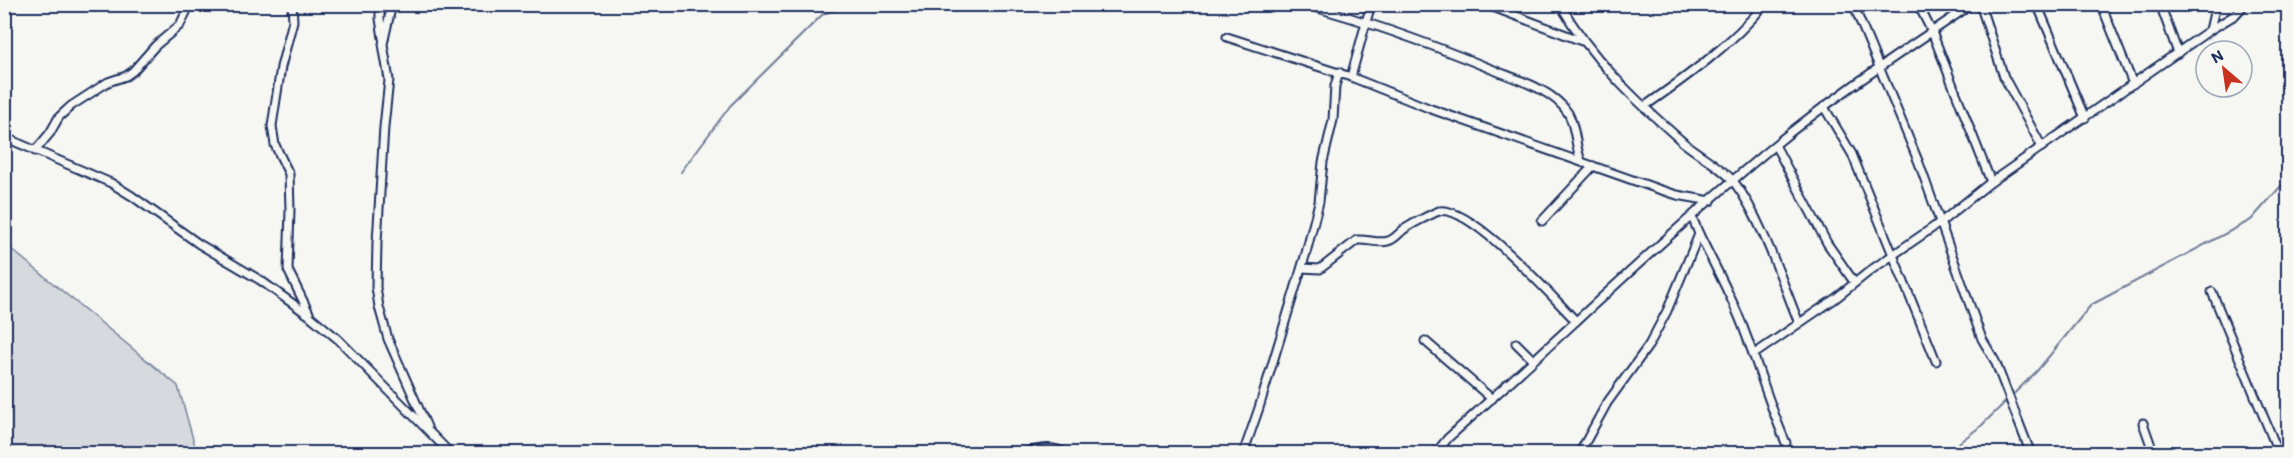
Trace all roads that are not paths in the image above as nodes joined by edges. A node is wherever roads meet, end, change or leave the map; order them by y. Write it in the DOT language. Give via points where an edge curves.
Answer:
graph roads {
  1 [pos="190,4"];
  2 [pos="292,4"];
  3 [pos="380,4"];
  4 [pos="392,4"];
  5 [pos="1303,4"];
  6 [pos="1371,4"];
  7 [pos="1485,4"];
  8 [pos="1560,4"];
  9 [pos="1765,4"];
  10 [pos="1853,4"];
  11 [pos="1918,4"];
  12 [pos="1972,4"];
  13 [pos="1980,4"];
  14 [pos="2037,4"];
  15 [pos="2101,4"];
  16 [pos="2160,4"];
  17 [pos="2216,4"];
  18 [pos="2245,4"];
  19 [pos="1367,22"];
  20 [pos="2210,30"];
  21 [pos="1932,32"];
  22 [pos="1227,37"];
  23 [pos="2173,38"];
  24 [pos="384,41"];
  25 [pos="1582,41"];
  26 [pos="2189,45"];
  27 [pos="2178,53"];
  28 [pos="1879,67"];
  29 [pos="1339,72"];
  30 [pos="1351,77"];
  31 [pos="2133,84"];
  32 [pos="1645,106"];
  33 [pos="1824,107"];
  34 [pos="2085,118"];
  35 [pos="4,137"];
  36 [pos="1775,145"];
  37 [pos="2042,147"];
  38 [pos="35,151"];
  39 [pos="1581,161"];
  40 [pos="1593,166"];
  41 [pos="1733,181"];
  42 [pos="1991,182"];
  43 [pos="1711,201"];
  44 [pos="1692,217"];
  45 [pos="1542,221"];
  46 [pos="1941,222"];
  47 [pos="1700,234"];
  48 [pos="1893,255"];
  49 [pos="1302,268"];
  50 [pos="1854,282"];
  51 [pos="2212,292"];
  52 [pos="310,316"];
  53 [pos="1576,321"];
  54 [pos="1799,323"];
  55 [pos="1425,341"];
  56 [pos="1516,343"];
  57 [pos="1753,355"];
  58 [pos="1533,360"];
  59 [pos="1936,361"];
  60 [pos="1492,399"];
  61 [pos="2144,423"];
  62 [pos="429,432"];
  63 [pos="1786,443"];
  64 [pos="451,453"];
  65 [pos="1022,453"];
  66 [pos="1066,453"];
  67 [pos="1243,453"];
  68 [pos="1435,453"];
  69 [pos="1579,453"];
  70 [pos="2031,453"];
  71 [pos="2154,453"];
  72 [pos="2279,453"];
  1 -- 38 [label="street" via="180,25 133,71 71,106"];
  2 -- 52 [label="street" via="293,21 278,80 273,135 290,182 288,270"];
  3 -- 24 [label="street"];
  4 -- 24 [label="street"];
  5 -- 19 [label="street"];
  6 -- 19 [label="street"];
  7 -- 25 [label="street"];
  8 -- 25 [label="street"];
  9 -- 32 [label="street" via="1707,61"];
  10 -- 28 [label="street"];
  11 -- 21 [label="street"];
  12 -- 21 [label="street"];
  13 -- 37 [label="street" via="2004,77"];
  14 -- 34 [label="street"];
  15 -- 31 [label="street"];
  16 -- 23 [label="street"];
  17 -- 20 [label="street"];
  18 -- 20 [label="street"];
  19 -- 30 [label="street"];
  19 -- 39 [label="street" via="1461,56 1548,95 1568,113"];
  20 -- 26 [label="street"];
  21 -- 28 [label="street"];
  21 -- 42 [label="street"];
  22 -- 29 [label="street"];
  23 -- 26 [label="street"];
  23 -- 27 [label="street"];
  24 -- 62 [label="street" via="389,80 377,242 379,307 397,361"];
  25 -- 32 [label="street"];
  26 -- 27 [label="street"];
  27 -- 31 [label="street"];
  28 -- 33 [label="street"];
  28 -- 46 [label="street"];
  29 -- 30 [label="street"];
  29 -- 49 [label="street" via="1319,202"];
  30 -- 39 [label="street"];
  31 -- 34 [label="street"];
  32 -- 41 [label="street"];
  33 -- 36 [label="street"];
  33 -- 48 [label="street" via="1852,154"];
  34 -- 37 [label="street"];
  35 -- 38 [label="street"];
  36 -- 41 [label="street"];
  36 -- 50 [label="street" via="1827,243"];
  37 -- 42 [label="street"];
  38 -- 52 [label="street" via="81,168 132,196"];
  39 -- 40 [label="street"];
  40 -- 43 [label="street" via="1677,195"];
  40 -- 45 [label="street"];
  41 -- 43 [label="street"];
  41 -- 54 [label="street" via="1762,234"];
  42 -- 46 [label="street"];
  43 -- 44 [label="street"];
  44 -- 47 [label="street"];
  44 -- 53 [label="street"];
  46 -- 48 [label="street"];
  46 -- 70 [label="street" via="1983,339"];
  47 -- 57 [label="street"];
  47 -- 69 [label="street" via="1649,345 1607,403"];
  48 -- 50 [label="street"];
  48 -- 59 [label="street"];
  49 -- 53 [label="street" via="1320,269 1357,240 1393,240 1412,224 1437,212 1454,212 1485,232"];
  49 -- 67 [label="street"];
  50 -- 54 [label="street"];
  51 -- 72 [label="street"];
  52 -- 62 [label="street" via="363,362"];
  53 -- 58 [label="street"];
  54 -- 57 [label="street"];
  55 -- 60 [label="street"];
  56 -- 58 [label="street"];
  57 -- 63 [label="street"];
  58 -- 60 [label="street"];
  60 -- 68 [label="street"];
  61 -- 71 [label="street"];
  62 -- 64 [label="street"];
  65 -- 66 [label="street" via="1050,448"];
}
